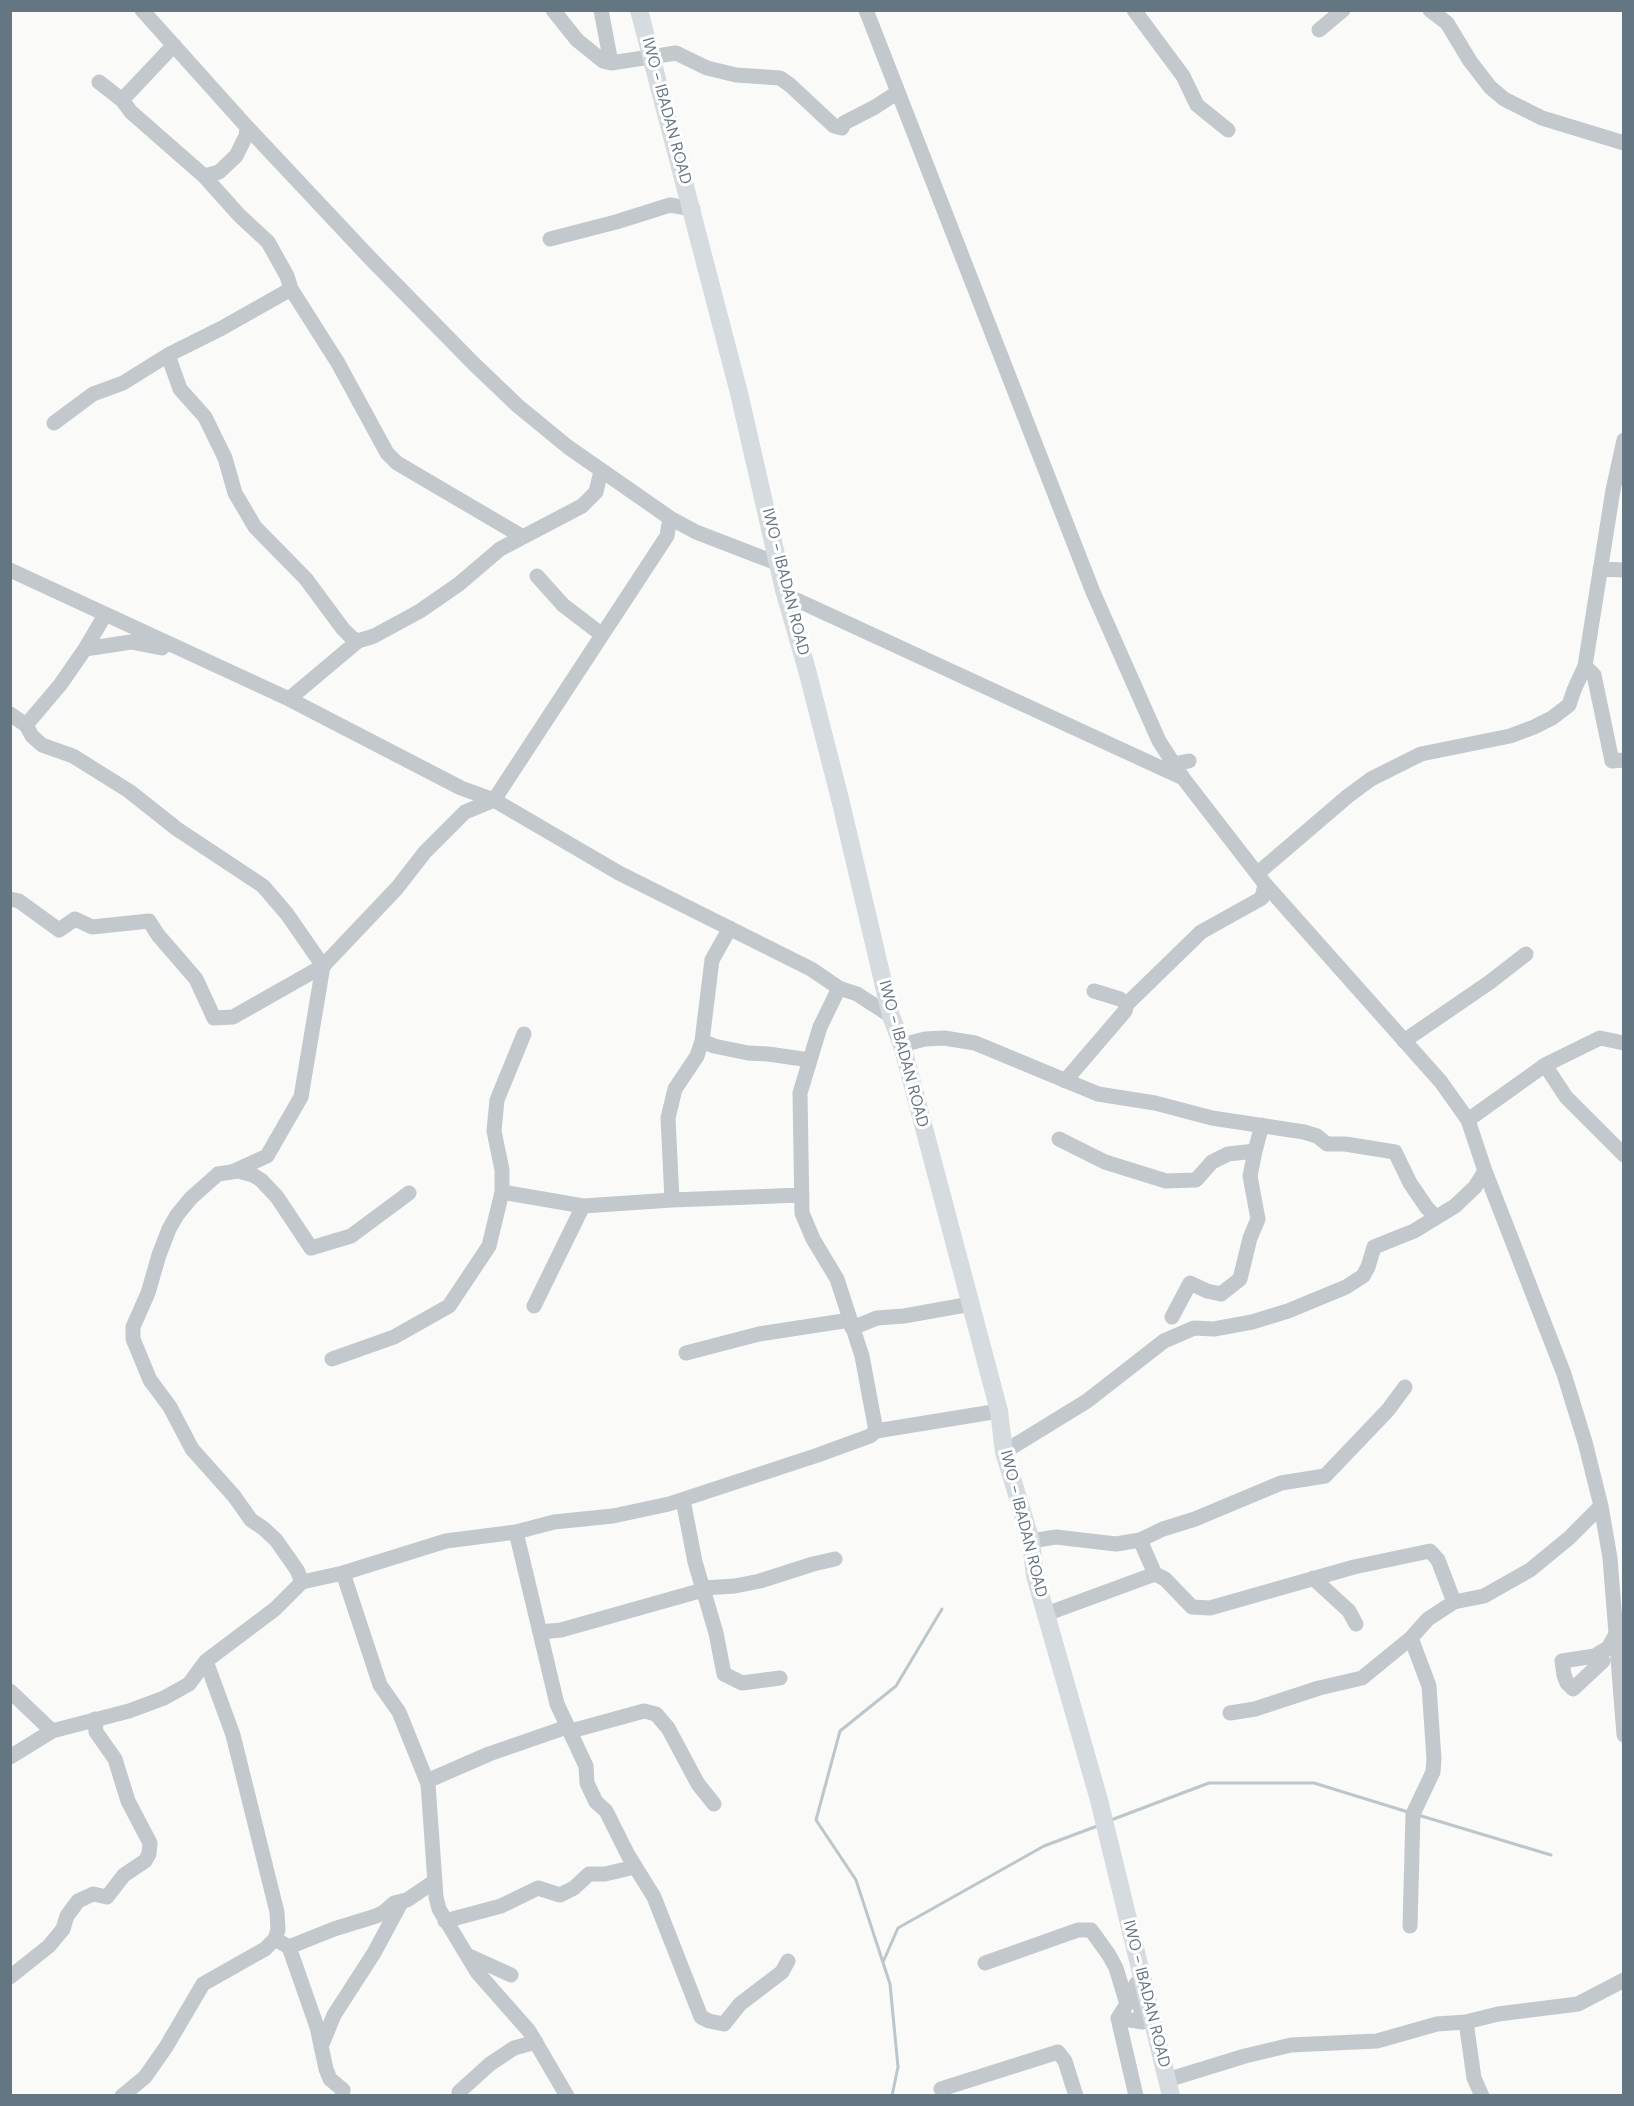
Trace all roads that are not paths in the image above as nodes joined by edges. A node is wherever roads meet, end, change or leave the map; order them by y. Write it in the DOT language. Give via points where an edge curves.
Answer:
graph roads {
  1 [pos="142,10"];
  2 [pos="553,10"];
  3 [pos="601,10"];
  4 [pos="639,10"];
  5 [pos="866,10"];
  6 [pos="1134,10"];
  7 [pos="1343,10"];
  8 [pos="1430,10"];
  9 [pos="1320,30"];
  10 [pos="174,45"];
  11 [pos="651,57"];
  12 [pos="611,63"];
  13 [pos="99,82"];
  14 [pos="898,92"];
  15 [pos="122,100"];
  16 [pos="247,127"];
  17 [pos="1228,130"];
  18 [pos="1623,143"];
  19 [pos="204,176"];
  20 [pos="693,210"];
  21 [pos="550,239"];
  22 [pos="291,289"];
  23 [pos="168,355"];
  24 [pos="54,423"];
  25 [pos="1623,440"];
  26 [pos="601,471"];
  27 [pos="670,518"];
  28 [pos="523,537"];
  29 [pos="779,564"];
  30 [pos="1600,569"];
  31 [pos="10,570"];
  32 [pos="1623,570"];
  33 [pos="537,576"];
  34 [pos="786,596"];
  35 [pos="105,615"];
  36 [pos="601,634"];
  37 [pos="358,641"];
  38 [pos="85,649"];
  39 [pos="183,651"];
  40 [pos="1585,666"];
  41 [pos="289,699"];
  42 [pos="10,714"];
  43 [pos="26,725"];
  44 [pos="1190,760"];
  45 [pos="1623,760"];
  46 [pos="1173,764"];
  47 [pos="1183,778"];
  48 [pos="494,800"];
  49 [pos="1262,879"];
  50 [pos="10,899"];
  51 [pos="730,928"];
  52 [pos="1526,954"];
  53 [pos="323,966"];
  54 [pos="839,988"];
  55 [pos="1094,991"];
  56 [pos="1127,1004"];
  57 [pos="891,1016"];
  58 [pos="524,1034"];
  59 [pos="702,1041"];
  60 [pos="1404,1041"];
  61 [pos="1623,1043"];
  62 [pos="902,1045"];
  63 [pos="810,1060"];
  64 [pos="1545,1065"];
  65 [pos="1065,1082"];
  66 [pos="1468,1120"];
  67 [pos="1262,1125"];
  68 [pos="1059,1139"];
  69 [pos="1255,1150"];
  70 [pos="1623,1155"];
  71 [pos="1485,1171"];
  72 [pos="232,1172"];
  73 [pos="502,1192"];
  74 [pos="409,1193"];
  75 [pos="802,1195"];
  76 [pos="672,1200"];
  77 [pos="583,1206"];
  78 [pos="1436,1217"];
  79 [pos="971,1304"];
  80 [pos="534,1306"];
  81 [pos="1172,1317"];
  82 [pos="851,1324"];
  83 [pos="686,1353"];
  84 [pos="332,1359"];
  85 [pos="1405,1387"];
  86 [pos="999,1410"];
  87 [pos="876,1431"];
  88 [pos="1004,1452"];
  89 [pos="683,1500"];
  90 [pos="1601,1506"];
  91 [pos="516,1532"];
  92 [pos="1140,1540"];
  93 [pos="1030,1542"];
  94 [pos="835,1559"];
  95 [pos="343,1573"];
  96 [pos="1155,1574"];
  97 [pos="1313,1578"];
  98 [pos="302,1582"];
  99 [pos="703,1589"];
  100 [pos="1617,1597"];
  101 [pos="1454,1602"];
  102 [pos="1046,1614"];
  103 [pos="1356,1624"];
  104 [pos="540,1632"];
  105 [pos="1615,1636"];
  106 [pos="1411,1638"];
  107 [pos="1598,1654"];
  108 [pos="206,1661"];
  109 [pos="780,1678"];
  110 [pos="10,1691"];
  111 [pos="1230,1713"];
  112 [pos="95,1719"];
  113 [pos="569,1729"];
  114 [pos="52,1731"];
  115 [pos="1623,1735"];
  116 [pos="10,1757"];
  117 [pos="427,1781"];
  118 [pos="714,1803"];
  119 [pos="1109,1843"];
  120 [pos="635,1867"];
  121 [pos="435,1881"];
  122 [pos="402,1900"];
  123 [pos="446,1921"];
  124 [pos="1410,1926"];
  125 [pos="275,1939"];
  126 [pos="289,1947"];
  127 [pos="467,1955"];
  128 [pos="788,1961"];
  129 [pos="985,1963"];
  130 [pos="511,1975"];
  131 [pos="10,1977"];
  132 [pos="1623,1980"];
  133 [pos="1118,2018"];
  134 [pos="1466,2022"];
  135 [pos="536,2042"];
  136 [pos="321,2047"];
  137 [pos="1169,2088"];
  138 [pos="941,2089"];
  139 [pos="122,2096"];
  140 [pos="342,2096"];
  141 [pos="459,2096"];
  142 [pos="567,2096"];
  143 [pos="1076,2096"];
  144 [pos="1137,2096"];
  145 [pos="1482,2096"];
  1 -- 10 [label="street"];
  2 -- 12 [label="street" via="593,55"];
  3 -- 12 [label="street"];
  4 -- 11 [label="main road, IWO - IBADAN ROAD"];
  5 -- 14 [label="street"];
  6 -- 17 [label="street" via="1183,76 1197,105"];
  7 -- 9 [label="street"];
  8 -- 18 [label="street" via="1447,23 1470,61 1504,99 1542,118"];
  10 -- 15 [label="street"];
  10 -- 16 [label="street"];
  11 -- 12 [label="street"];
  11 -- 14 [label="street" via="676,53 707,68 736,75 780,78 834,126 842,128 844,123"];
  11 -- 20 [label="main road, IWO - IBADAN ROAD"];
  13 -- 15 [label="street"];
  14 -- 46 [label="street" via="1093,592"];
  15 -- 19 [label="street"];
  16 -- 19 [label="street" via="236,156 219,172"];
  16 -- 26 [label="street" via="474,364 527,413"];
  19 -- 22 [label="street" via="268,242"];
  20 -- 21 [label="street" via="670,205"];
  20 -- 29 [label="main road, IWO - IBADAN ROAD"];
  22 -- 23 [label="street"];
  22 -- 28 [label="street" via="338,363 387,453 397,463"];
  23 -- 24 [label="street" via="123,383 93,394"];
  23 -- 37 [label="street" via="180,389 205,417 225,458 235,493 255,527 306,579 343,629"];
  25 -- 30 [label="street"];
  26 -- 27 [label="street"];
  26 -- 28 [label="street" via="596,492 582,506"];
  27 -- 29 [label="street"];
  27 -- 36 [label="street" via="667,536"];
  28 -- 37 [label="street" via="500,549 420,611"];
  29 -- 34 [label="main road, IWO - IBADAN ROAD"];
  30 -- 32 [label="street"];
  30 -- 40 [label="street"];
  31 -- 35 [label="street"];
  33 -- 36 [label="street" via="562,605"];
  34 -- 47 [label="street"];
  34 -- 57 [label="main road, IWO - IBADAN ROAD" via="842,803"];
  35 -- 38 [label="street"];
  35 -- 39 [label="street"];
  36 -- 48 [label="street"];
  37 -- 41 [label="street"];
  38 -- 39 [label="street" via="131,642"];
  38 -- 43 [label="street"];
  39 -- 41 [label="street"];
  40 -- 45 [label="street" via="1594,675 1612,761"];
  40 -- 49 [label="street" via="1569,705 1552,718 1510,735 1421,754 1371,779 1348,796"];
  41 -- 48 [label="street" via="461,788"];
  42 -- 43 [label="street"];
  43 -- 53 [label="street" via="42,745 73,756 129,791 177,829 263,886"];
  44 -- 46 [label="street"];
  46 -- 47 [label="street"];
  47 -- 49 [label="street"];
  48 -- 51 [label="street" via="619,873"];
  48 -- 53 [label="street" via="465,812"];
  49 -- 56 [label="street" via="1262,898 1201,932"];
  49 -- 60 [label="street"];
  50 -- 53 [label="street" via="19,901 59,930 75,920 92,927 149,921 196,979 214,1018 233,1017"];
  51 -- 54 [label="street" via="811,969"];
  51 -- 59 [label="street" via="712,960"];
  52 -- 60 [label="street"];
  53 -- 72 [label="street" via="301,1097 267,1156"];
  54 -- 57 [label="street" via="857,994"];
  54 -- 63 [label="street" via="820,1027"];
  55 -- 56 [label="street"];
  56 -- 65 [label="street"];
  57 -- 62 [label="main road, IWO - IBADAN ROAD"];
  58 -- 73 [label="street" via="497,1100 494,1131"];
  59 -- 63 [label="street" via="748,1053"];
  59 -- 76 [label="street" via="675,1089 668,1118"];
  60 -- 66 [label="street"];
  61 -- 64 [label="street" via="1600,1038"];
  62 -- 65 [label="street" via="944,1038 975,1043"];
  62 -- 79 [label="main road, IWO - IBADAN ROAD"];
  63 -- 75 [label="street" via="800,1093"];
  64 -- 66 [label="street"];
  64 -- 70 [label="street" via="1566,1097"];
  65 -- 67 [label="street" via="1098,1095"];
  66 -- 71 [label="street"];
  67 -- 69 [label="street"];
  67 -- 78 [label="street" via="1304,1132 1327,1144 1395,1152 1410,1183"];
  68 -- 69 [label="street" via="1105,1162 1166,1181 1196,1180 1212,1162 1228,1154"];
  69 -- 81 [label="street" via="1250,1176 1258,1219 1240,1279 1221,1294 1190,1283"];
  71 -- 78 [label="street" via="1455,1206"];
  71 -- 90 [label="street" via="1564,1374"];
  72 -- 74 [label="street" via="261,1180 277,1197 310,1248 351,1236"];
  72 -- 98 [label="street" via="219,1174 177,1215 136,1318 133,1339 150,1380 170,1407 192,1449 251,1520 276,1540"];
  73 -- 77 [label="street"];
  73 -- 84 [label="street" via="489,1246 449,1306 394,1337"];
  75 -- 76 [label="street"];
  75 -- 82 [label="street" via="802,1213 837,1279"];
  76 -- 77 [label="street"];
  77 -- 80 [label="street"];
  78 -- 88 [label="street" via="1414,1231 1374,1247 1363,1276 1346,1287 1252,1322 1214,1329 1194,1328 1164,1341 1087,1401"];
  79 -- 82 [label="street"];
  79 -- 86 [label="main road, IWO - IBADAN ROAD"];
  82 -- 83 [label="street" via="759,1334"];
  82 -- 87 [label="street" via="862,1356"];
  85 -- 92 [label="street" via="1326,1476 1281,1483"];
  86 -- 87 [label="street"];
  86 -- 88 [label="main road, IWO - IBADAN ROAD"];
  87 -- 89 [label="street" via="819,1455"];
  88 -- 93 [label="main road, IWO - IBADAN ROAD"];
  89 -- 91 [label="street"];
  89 -- 99 [label="street"];
  90 -- 100 [label="street"];
  90 -- 101 [label="street" via="1530,1570 1484,1596"];
  91 -- 95 [label="street" via="446,1541"];
  91 -- 104 [label="street"];
  92 -- 93 [label="street" via="1116,1544 1056,1537"];
  92 -- 96 [label="street"];
  93 -- 102 [label="main road, IWO - IBADAN ROAD"];
  94 -- 99 [label="street" via="760,1581"];
  95 -- 98 [label="street"];
  95 -- 117 [label="street" via="380,1685 399,1712"];
  96 -- 97 [label="street" via="1192,1607 1199,1608"];
  96 -- 102 [label="street"];
  97 -- 101 [label="street" via="1430,1551 1438,1560"];
  97 -- 103 [label="street" via="1349,1611"];
  98 -- 108 [label="street" via="275,1609"];
  99 -- 104 [label="street" via="561,1630"];
  99 -- 109 [label="street" via="723,1674 742,1683"];
  100 -- 105 [label="street"];
  101 -- 106 [label="street" via="1428,1619"];
  102 -- 119 [label="main road, IWO - IBADAN ROAD"];
  104 -- 113 [label="street" via="557,1704"];
  105 -- 107 [label="street" via="1608,1648"];
  105 -- 115 [label="street"];
  106 -- 111 [label="street" via="1362,1678"];
  106 -- 124 [label="street" via="1428,1686 1434,1759 1433,1772 1413,1814"];
  108 -- 112 [label="street" via="189,1684 164,1698"];
  108 -- 125 [label="street" via="233,1735 277,1912"];
  110 -- 114 [label="street"];
  112 -- 114 [label="street"];
  112 -- 131 [label="street" via="96,1732 115,1759 128,1801 150,1843 149,1854 124,1875 107,1897 93,1894 78,1901 49,1946"];
  113 -- 117 [label="street" via="489,1754"];
  113 -- 118 [label="street" via="644,1711 656,1714 668,1728 698,1784"];
  113 -- 120 [label="street" via="586,1766 587,1783 596,1802 606,1812"];
  114 -- 116 [label="street"];
  117 -- 121 [label="street"];
  119 -- 133 [label="street" via="1143,2022"];
  119 -- 137 [label="main road, IWO - IBADAN ROAD"];
  120 -- 123 [label="street" via="589,1874 560,1895 538,1888 501,1906"];
  120 -- 128 [label="street" via="654,1897 698,2012 705,2020 724,2024 740,2004 782,1972"];
  121 -- 122 [label="street"];
  121 -- 123 [label="street" via="435,1897"];
  122 -- 126 [label="street" via="376,1916"];
  122 -- 136 [label="street" via="334,2015"];
  123 -- 127 [label="street"];
  125 -- 126 [label="street"];
  125 -- 139 [label="street" via="265,1949 203,1984 146,2077"];
  126 -- 136 [label="street"];
  127 -- 130 [label="street"];
  127 -- 135 [label="street"];
  129 -- 133 [label="street" via="1077,1930 1091,1930 1116,1968 1127,2004"];
  132 -- 134 [label="street" via="1578,2004"];
  133 -- 144 [label="street"];
  134 -- 137 [label="street" via="1437,2024 1377,2042 1291,2045 1245,2056"];
  134 -- 145 [label="street" via="1474,2079"];
  135 -- 141 [label="street" via="514,2048 490,2064"];
  135 -- 142 [label="street"];
  136 -- 140 [label="street" via="330,2079 343,2090"];
  138 -- 143 [label="street" via="1058,2052 1065,2061"];
}
